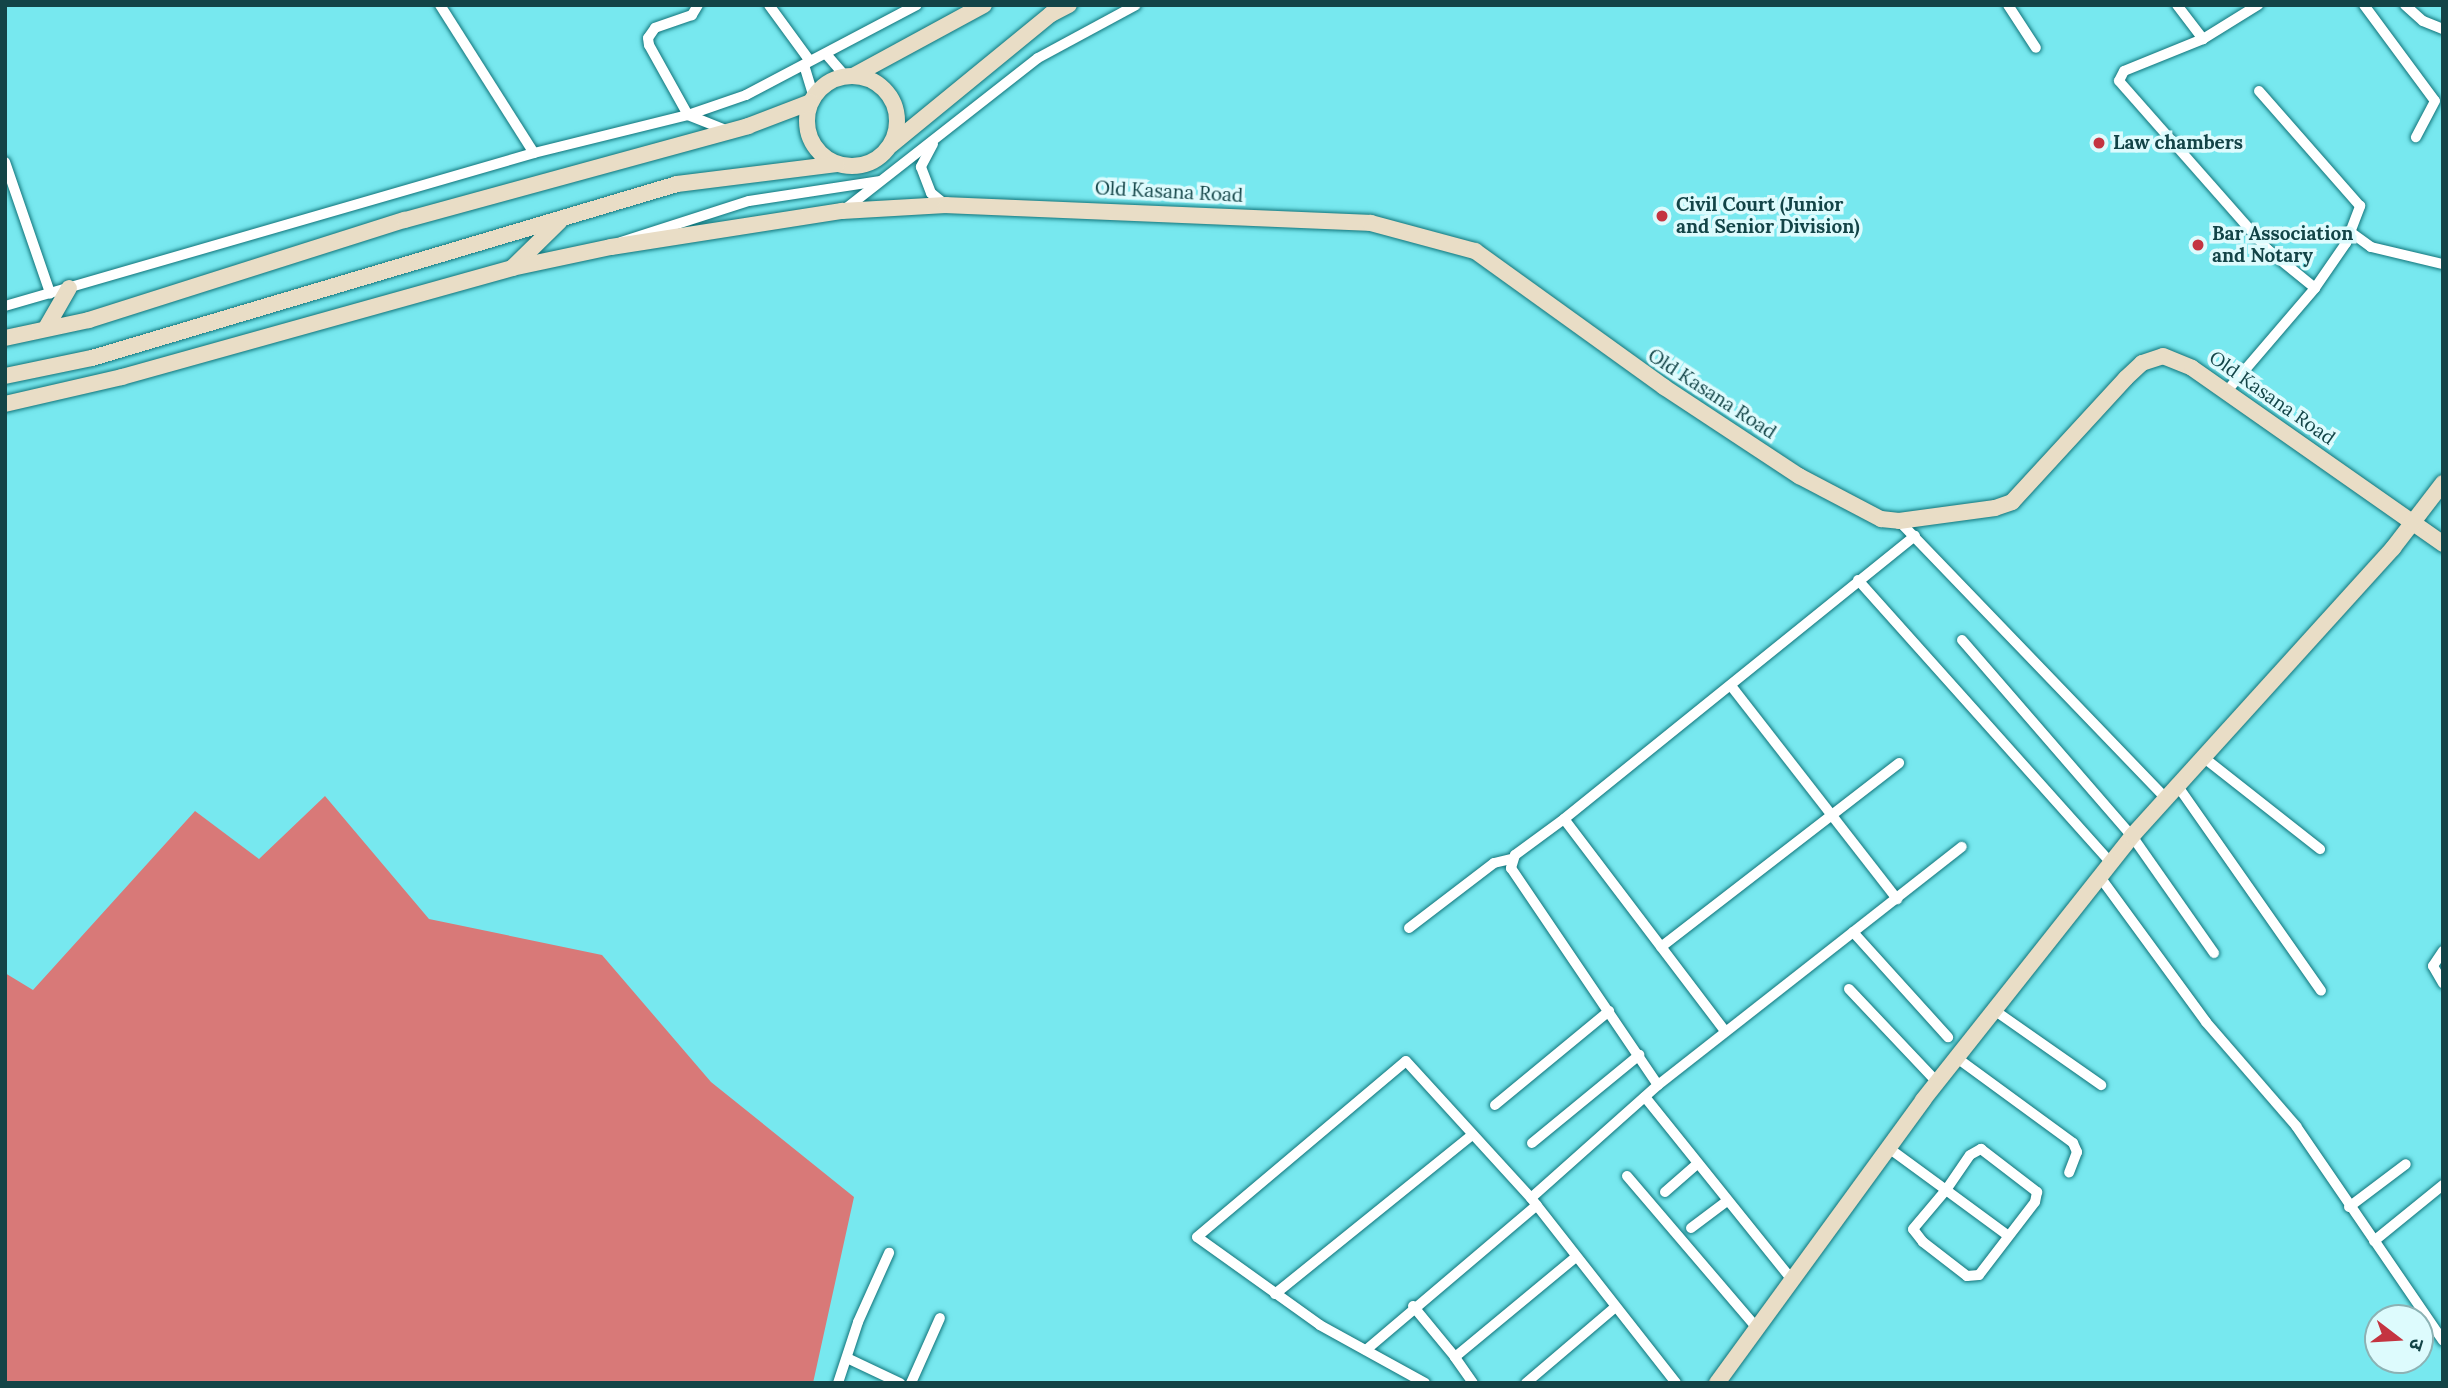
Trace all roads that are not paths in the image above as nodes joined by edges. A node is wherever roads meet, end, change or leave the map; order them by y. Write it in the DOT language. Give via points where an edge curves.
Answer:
graph roads {
  1 [pos="440,5"];
  2 [pos="698,5"];
  3 [pos="769,5"];
  4 [pos="917,5"];
  5 [pos="984,5"];
  6 [pos="1069,5"];
  7 [pos="1136,5"];
  8 [pos="2008,5"];
  9 [pos="2177,5"];
  10 [pos="2258,5"];
  11 [pos="2364,5"];
  12 [pos="2404,5"];
  13 [pos="2441,27"];
  14 [pos="2203,39"];
  15 [pos="2036,48"];
  16 [pos="826,54"];
  17 [pos="807,63"];
  18 [pos="849,76"];
  19 [pos="2259,91"];
  20 [pos="813,99"];
  21 [pos="688,115"];
  22 [pos="728,131"];
  23 [pos="942,134"];
  24 [pos="2416,137"];
  25 [pos="891,145"];
  26 [pos="534,153"];
  27 [pos="5,162"];
  28 [pos="837,164"];
  29 [pos="880,181"];
  30 [pos="946,205"];
  31 [pos="842,211"];
  32 [pos="566,216"];
  33 [pos="2349,231"];
  34 [pos="611,247"];
  35 [pos="2443,264"];
  36 [pos="512,268"];
  37 [pos="69,288"];
  38 [pos="2315,288"];
  39 [pos="50,293"];
  40 [pos="5,306"];
  41 [pos="46,328"];
  42 [pos="5,338"];
  43 [pos="5,376"];
  44 [pos="2226,392"];
  45 [pos="5,404"];
  46 [pos="2443,484"];
  47 [pos="1899,521"];
  48 [pos="2414,523"];
  49 [pos="1915,536"];
  50 [pos="2443,544"];
  51 [pos="1858,580"];
  52 [pos="1962,640"];
  53 [pos="1731,687"];
  54 [pos="2203,757"];
  55 [pos="1899,763"];
  56 [pos="2171,791"];
  57 [pos="1833,818"];
  58 [pos="1564,819"];
  59 [pos="2132,836"];
  60 [pos="1962,847"];
  61 [pos="2320,849"];
  62 [pos="1511,859"];
  63 [pos="2110,863"];
  64 [pos="2100,877"];
  65 [pos="1897,899"];
  66 [pos="1409,928"];
  67 [pos="1853,932"];
  68 [pos="1661,947"];
  69 [pos="2443,951"];
  70 [pos="2214,953"];
  71 [pos="2443,983"];
  72 [pos="1849,989"];
  73 [pos="2321,991"];
  74 [pos="1994,1010"];
  75 [pos="1609,1011"];
  76 [pos="1726,1031"];
  77 [pos="1948,1037"];
  78 [pos="1639,1055"];
  79 [pos="1957,1058"];
  80 [pos="1937,1082"];
  81 [pos="1658,1085"];
  82 [pos="2101,1086"];
  83 [pos="1645,1097"];
  84 [pos="1495,1105"];
  85 [pos="1472,1135"];
  86 [pos="1532,1143"];
  87 [pos="1890,1149"];
  88 [pos="1697,1164"];
  89 [pos="2406,1164"];
  90 [pos="2069,1173"];
  91 [pos="1627,1177"];
  92 [pos="2443,1185"];
  93 [pos="1946,1190"];
  94 [pos="1665,1192"];
  95 [pos="1534,1201"];
  96 [pos="1727,1202"];
  97 [pos="2349,1207"];
  98 [pos="1691,1228"];
  99 [pos="2007,1235"];
  100 [pos="2374,1241"];
  101 [pos="889,1253"];
  102 [pos="1576,1257"];
  103 [pos="1791,1280"];
  104 [pos="1275,1294"];
  105 [pos="1413,1306"];
  106 [pos="1614,1308"];
  107 [pos="940,1318"];
  108 [pos="1757,1328"];
  109 [pos="2443,1341"];
  110 [pos="1366,1350"];
  111 [pos="1455,1357"];
  112 [pos="847,1358"];
  113 [pos="838,1383"];
  114 [pos="900,1383"];
  115 [pos="911,1383"];
  116 [pos="1425,1383"];
  117 [pos="1473,1383"];
  118 [pos="1526,1383"];
  119 [pos="1676,1383"];
  120 [pos="1717,1383"];
  1 -- 26 [label="street"];
  2 -- 21 [label="street" via="692,15 655,28 648,38"];
  3 -- 17 [label="street"];
  4 -- 16 [label="street"];
  5 -- 18 [label="street"];
  6 -- 25 [label="street" via="1051,14"];
  7 -- 23 [label="street" via="1038,58"];
  8 -- 15 [label="street"];
  9 -- 14 [label="street"];
  10 -- 14 [label="street"];
  11 -- 24 [label="street" via="2435,101"];
  12 -- 13 [label="street"];
  14 -- 38 [label="street" via="2124,71 2119,81 2267,249"];
  16 -- 17 [label="street"];
  16 -- 18 [label="street"];
  17 -- 20 [label="street"];
  17 -- 21 [label="street" via="746,95"];
  18 -- 20 [label="street" via="827,83"];
  18 -- 25 [label="street" via="876,82 892,97 898,118"];
  19 -- 33 [label="street" via="2322,166 2360,202"];
  20 -- 22 [label="street"];
  20 -- 28 [label="street" via="807,120 810,139 825,158"];
  21 -- 22 [label="street"];
  21 -- 26 [label="street"];
  22 -- 41 [label="street" via="405,220 89,320"];
  23 -- 29 [label="street"];
  23 -- 30 [label="street" via="921,167 931,193"];
  25 -- 28 [label="street" via="874,161"];
  26 -- 37 [label="street"];
  27 -- 39 [label="street"];
  28 -- 32 [label="street" via="677,184"];
  29 -- 31 [label="street"];
  29 -- 34 [label="street" via="749,201 641,233"];
  30 -- 31 [label="street, Old Kasana Road"];
  30 -- 47 [label="street, Old Kasana Road" via="1371,223 1460,244 1537,293 1627,363 1799,476 1854,508"];
  31 -- 34 [label="street, Old Kasana Road"];
  32 -- 36 [label="street"];
  32 -- 43 [label="street" via="92,358"];
  33 -- 35 [label="street" via="2371,247"];
  33 -- 38 [label="street" via="2346,243"];
  34 -- 36 [label="street, Old Kasana Road"];
  36 -- 45 [label="street, Old Kasana Road" via="122,377"];
  37 -- 39 [label="street"];
  37 -- 41 [label="street"];
  38 -- 44 [label="street"];
  39 -- 40 [label="street"];
  41 -- 42 [label="street"];
  44 -- 47 [label="street, Old Kasana Road" via="2184,363 2157,356 2126,378 2012,502"];
  44 -- 48 [label="street, Old Kasana Road"];
  46 -- 48 [label="street"];
  47 -- 49 [label="street"];
  48 -- 50 [label="street, Old Kasana Road"];
  48 -- 54 [label="street"];
  49 -- 51 [label="street"];
  49 -- 56 [label="street"];
  51 -- 53 [label="street"];
  51 -- 63 [label="street"];
  52 -- 59 [label="street"];
  53 -- 57 [label="street"];
  53 -- 58 [label="street"];
  54 -- 56 [label="street"];
  54 -- 61 [label="street"];
  55 -- 57 [label="street"];
  56 -- 59 [label="street"];
  56 -- 73 [label="street"];
  57 -- 65 [label="street"];
  57 -- 68 [label="street"];
  58 -- 62 [label="street"];
  58 -- 68 [label="street"];
  59 -- 63 [label="street"];
  59 -- 70 [label="street"];
  60 -- 65 [label="street"];
  62 -- 66 [label="street" via="1494,863"];
  62 -- 75 [label="street" via="1514,872"];
  63 -- 64 [label="street"];
  64 -- 74 [label="street"];
  64 -- 97 [label="street" via="2206,1023 2296,1126"];
  65 -- 67 [label="street"];
  67 -- 76 [label="street"];
  67 -- 77 [label="street"];
  68 -- 76 [label="street"];
  69 -- 71 [label="street" via="2433,966"];
  72 -- 80 [label="street"];
  74 -- 79 [label="street"];
  74 -- 82 [label="street"];
  75 -- 78 [label="street"];
  75 -- 84 [label="street"];
  76 -- 81 [label="street"];
  78 -- 81 [label="street"];
  78 -- 86 [label="street"];
  79 -- 80 [label="street"];
  79 -- 90 [label="street" via="2073,1143 2077,1152"];
  80 -- 87 [label="street"];
  81 -- 83 [label="street"];
  83 -- 88 [label="street"];
  83 -- 95 [label="street"];
  85 -- 95 [label="street"];
  85 -- 104 [label="street"];
  85 -- 104 [label="street" via="1406,1061 1197,1237"];
  87 -- 93 [label="street"];
  87 -- 103 [label="street"];
  88 -- 94 [label="street"];
  88 -- 96 [label="street"];
  89 -- 97 [label="street"];
  91 -- 108 [label="street"];
  92 -- 100 [label="street"];
  93 -- 99 [label="street"];
  93 -- 99 [label="street" via="1973,1151 1986,1151 2037,1192 2035,1202"];
  93 -- 99 [label="street" via="1913,1230 1967,1276 1979,1275"];
  95 -- 102 [label="street"];
  95 -- 105 [label="street"];
  96 -- 98 [label="street"];
  96 -- 103 [label="street"];
  97 -- 100 [label="street"];
  100 -- 109 [label="street"];
  101 -- 112 [label="street"];
  102 -- 106 [label="street"];
  102 -- 111 [label="street"];
  103 -- 108 [label="street"];
  104 -- 110 [label="street"];
  105 -- 110 [label="street"];
  105 -- 111 [label="street"];
  106 -- 118 [label="street"];
  106 -- 119 [label="street"];
  107 -- 115 [label="street"];
  108 -- 120 [label="street"];
  110 -- 116 [label="street"];
  111 -- 117 [label="street"];
  112 -- 113 [label="street"];
  112 -- 114 [label="street"];
}
